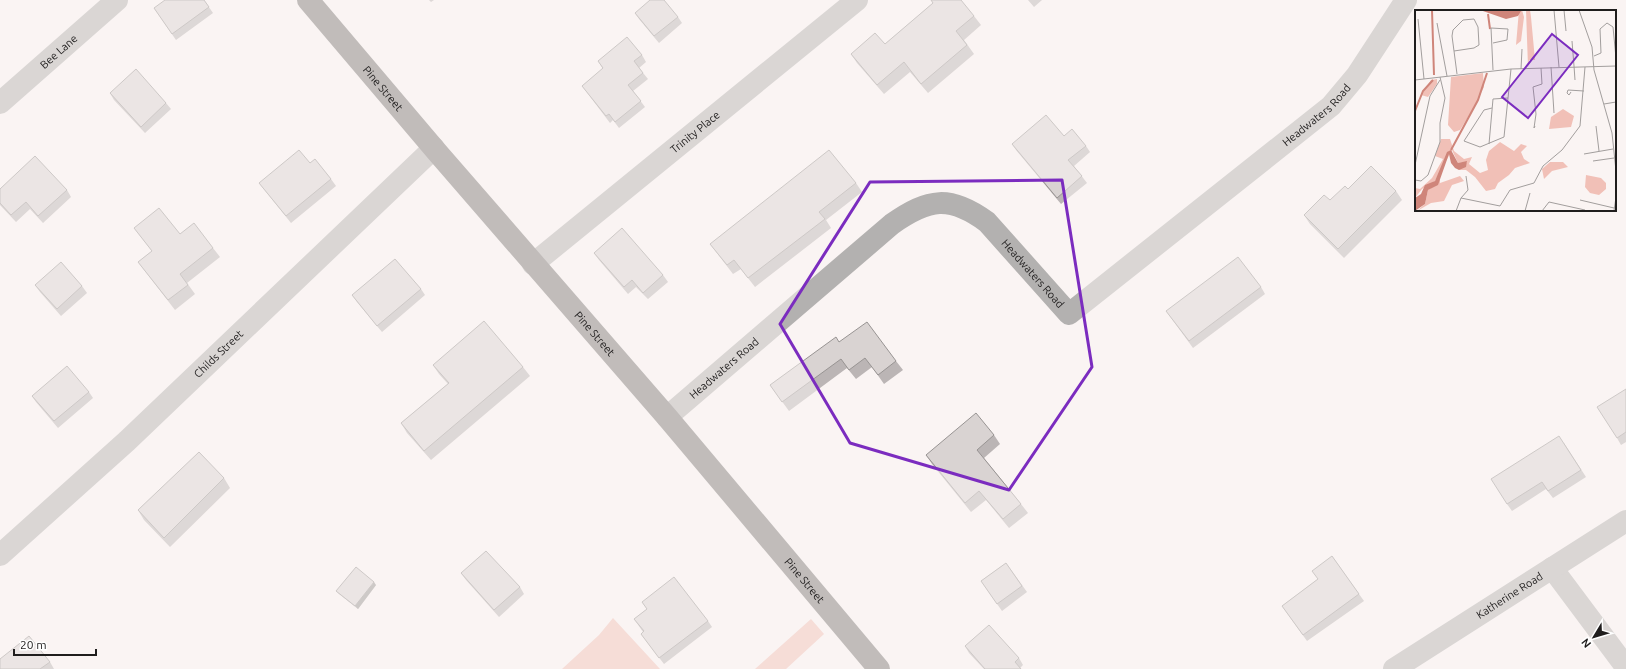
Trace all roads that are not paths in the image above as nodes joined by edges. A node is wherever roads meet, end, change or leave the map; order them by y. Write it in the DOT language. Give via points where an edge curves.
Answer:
graph roads {
  1 [pos="117,0"];
  2 [pos="308,0"];
  3 [pos="857,0"];
  4 [pos="1406,0"];
  5 [pos="0,103"];
  6 [pos="434,148"];
  7 [pos="533,264"];
  8 [pos="667,418"];
  9 [pos="1626,521"];
  10 [pos="0,556"];
  11 [pos="1552,568"];
  12 [pos="1626,667"];
  13 [pos="879,669"];
  14 [pos="1394,669"];
  1 -- 5 [label="street, Bee Lane"];
  2 -- 6 [label="main road, Pine Street"];
  3 -- 7 [label="street, Trinity Place"];
  4 -- 8 [label="street, Headwaters Road" via="1357,75 1331,106 1068,314 987,222 957,205 941,203 925,206 892,224"];
  6 -- 7 [label="main road, Pine Street"];
  6 -- 10 [label="street, Childs Street" via="127,441"];
  7 -- 8 [label="main road, Pine Street"];
  8 -- 13 [label="main road, Pine Street"];
  9 -- 11 [label="street, Katherine Road"];
  11 -- 12 [label="street"];
  11 -- 14 [label="street, Katherine Road"];
}
